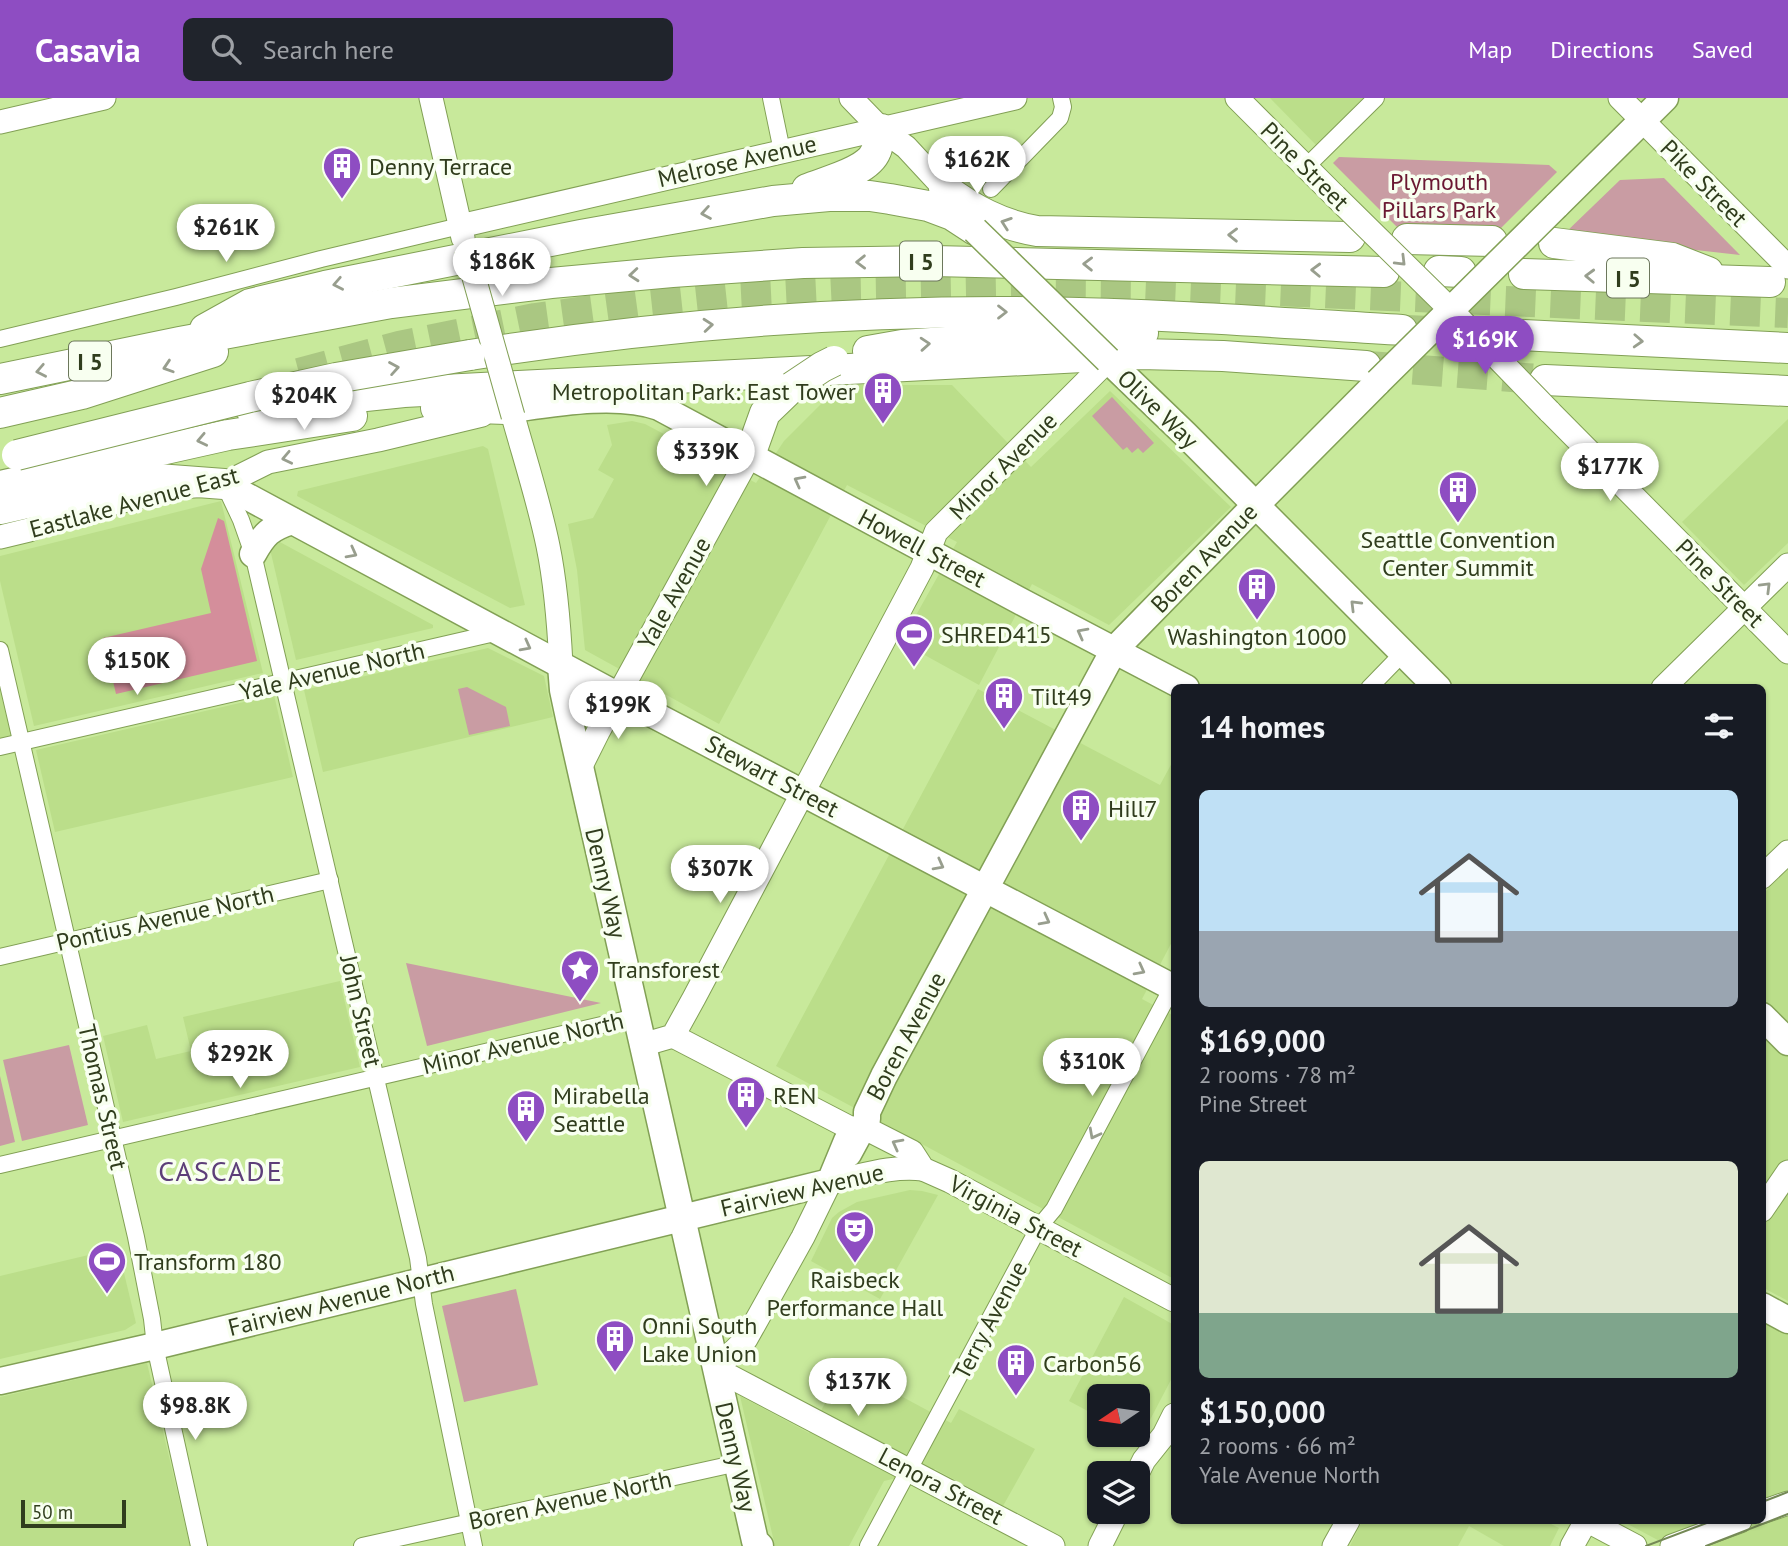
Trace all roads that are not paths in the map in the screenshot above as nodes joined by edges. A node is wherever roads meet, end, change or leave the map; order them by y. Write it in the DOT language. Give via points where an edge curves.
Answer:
graph roads {
  1 [pos="104,98"];
  2 [pos="431,98"];
  3 [pos="771,98"];
  4 [pos="851,98"];
  5 [pos="1015,98"];
  6 [pos="1061,98"];
  7 [pos="1237,98"];
  8 [pos="1376,98"];
  9 [pos="1620,98"];
  10 [pos="1665,98"];
  11 [pos="1642,121"];
  12 [pos="0,122"];
  13 [pos="881,129"];
  14 [pos="782,151"];
  15 [pos="1306,167"];
  16 [pos="944,188"];
  17 [pos="991,189"];
  18 [pos="773,201"];
  19 [pos="460,226"];
  20 [pos="975,230"];
  21 [pos="1350,237"];
  22 [pos="1407,239"];
  23 [pos="1492,241"];
  24 [pos="1554,243"];
  25 [pos="1783,266"];
  26 [pos="1384,272"];
  27 [pos="1524,274"];
  28 [pos="1732,281"];
  29 [pos="1451,310"];
  30 [pos="326,314"];
  31 [pos="1221,320"];
  32 [pos="1402,330"];
  33 [pos="1501,334"];
  34 [pos="0,339"];
  35 [pos="180,342"];
  36 [pos="1749,346"];
  37 [pos="1788,348"];
  38 [pos="1788,358"];
  39 [pos="1366,366"];
  40 [pos="1100,369"];
  41 [pos="0,379"];
  42 [pos="1545,380"];
  43 [pos="260,384"];
  44 [pos="1788,391"];
  45 [pos="513,409"];
  46 [pos="0,413"];
  47 [pos="121,422"];
  48 [pos="4,454"];
  49 [pos="750,455"];
  50 [pos="119,458"];
  51 [pos="223,484"];
  52 [pos="0,486"];
  53 [pos="1255,505"];
  54 [pos="0,509"];
  55 [pos="292,521"];
  56 [pos="0,537"];
  57 [pos="929,552"];
  58 [pos="253,554"];
  59 [pos="1788,565"];
  60 [pos="1745,608"];
  61 [pos="499,632"];
  62 [pos="0,650"];
  63 [pos="1114,650"];
  64 [pos="1788,652"];
  65 [pos="1404,653"];
  66 [pos="561,664"];
  67 [pos="283,682"];
  68 [pos="1178,684"];
  69 [pos="1373,684"];
  70 [pos="1434,684"];
  71 [pos="1666,684"];
  72 [pos="618,695"];
  73 [pos="21,743"];
  74 [pos="0,747"];
  75 [pos="580,768"];
  76 [pos="804,793"];
  77 [pos="1788,852"];
  78 [pos="1766,873"];
  79 [pos="330,880"];
  80 [pos="984,889"];
  81 [pos="67,941"];
  82 [pos="0,957"];
  83 [pos="1171,984"];
  84 [pos="1171,992"];
  85 [pos="636,1017"];
  86 [pos="1766,1020"];
  87 [pos="673,1036"];
  88 [pos="1788,1042"];
  89 [pos="642,1045"];
  90 [pos="376,1077"];
  91 [pos="861,1123"];
  92 [pos="113,1138"];
  93 [pos="0,1165"];
  94 [pos="923,1169"];
  95 [pos="1788,1172"];
  96 [pos="830,1182"];
  97 [pos="1766,1204"];
  98 [pos="682,1217"];
  99 [pos="1039,1227"];
  100 [pos="420,1281"];
  101 [pos="1171,1298"];
  102 [pos="1766,1308"];
  103 [pos="1788,1320"];
  104 [pos="155,1346"];
  105 [pos="716,1370"];
  106 [pos="0,1381"];
  107 [pos="1171,1421"];
  108 [pos="1144,1461"];
  109 [pos="738,1463"];
  110 [pos="909,1469"];
  111 [pos="1788,1503"];
  112 [pos="1766,1511"];
  113 [pos="468,1522"];
  114 [pos="1111,1524"];
  115 [pos="1346,1524"];
  116 [pos="1585,1524"];
  117 [pos="1593,1524"];
  118 [pos="1732,1524"];
  119 [pos="756,1544"];
  120 [pos="199,1546"];
  121 [pos="362,1546"];
  122 [pos="474,1546"];
  123 [pos="868,1546"];
  124 [pos="1053,1546"];
  125 [pos="1100,1546"];
  126 [pos="1334,1546"];
  127 [pos="1572,1546"];
  128 [pos="1635,1546"];
  129 [pos="1672,1546"];
  1 -- 12 [label="street"];
  2 -- 19 [label="street, Denny Way"];
  3 -- 14 [label="street"];
  4 -- 13 [label="street, Olive Way"];
  5 -- 13 [label="street, Melrose Avenue"];
  6 -- 17 [label="street" via="1060,118"];
  7 -- 15 [label="street, Pine Street"];
  8 -- 15 [label="street"];
  9 -- 11 [label="street, Pike Street"];
  10 -- 11 [label="main road, Boren Avenue"];
  11 -- 25 [label="street, Pike Street"];
  11 -- 29 [label="main road, Boren Avenue, bridge"];
  13 -- 14 [label="street, Melrose Avenue"];
  13 -- 16 [label="street, Olive Way" via="906,147"];
  13 -- 18 [label="highway" via="876,153 868,164"];
  14 -- 19 [label="street, Melrose Avenue"];
  15 -- 29 [label="street, Pine Street, one-way, bridge"];
  16 -- 20 [label="street, Olive Way"];
  21 -- 16 [label="highway, one-way" via="1037,231 993,218"];
  18 -- 20 [label="highway" via="870,196 928,206"];
  18 -- 35 [label="highway, one-way" via="591,233 250,304"];
  19 -- 34 [label="street"];
  19 -- 66 [label="street, Denny Way, bridge" via="548,547"];
  20 -- 40 [label="main road, Olive Way, bridge"];
  22 -- 23 [label="highway"];
  24 -- 28 [label="highway" via="1672,258"];
  25 -- 28 [label="highway, I 5"];
  26 -- 30 [label="highway, I 5, one-way" via="934,261 803,263 537,284"];
  28 -- 27 [label="highway, I 5, one-way"];
  29 -- 53 [label="main road, Boren Avenue, bridge"];
  29 -- 60 [label="street, Pine Street, bridge"];
  30 -- 35 [label="highway, I 5"];
  30 -- 46 [label="highway, one-way" via="82,394"];
  31 -- 32 [label="highway, I 5"];
  48 -- 31 [label="highway, I 5, one-way, bridge" via="336,378 567,341 724,324 931,313 1098,313"];
  49 -- 31 [label="highway, one-way, bridge" via="765,413 792,387 822,367 855,354 902,345 1185,333"];
  33 -- 36 [label="highway, one-way"];
  35 -- 41 [label="highway, I 5, one-way"];
  36 -- 37 [label="highway"];
  36 -- 38 [label="highway"];
  39 -- 47 [label="highway" via="1140,354 404,392"];
  40 -- 53 [label="main road, Olive Way" via="1130,381"];
  40 -- 57 [label="street, Minor Avenue" via="938,530"];
  42 -- 44 [label="highway"];
  43 -- 47 [label="highway"];
  45 -- 49 [label="main road, Howell Street" via="638,401 659,407"];
  45 -- 50 [label="highway, one-way" via="452,407 369,413"];
  45 -- 51 [label="street, Eastlake Avenue East, one-way" via="268,462"];
  47 -- 48 [label="highway"];
  57 -- 49 [label="main road, Howell Street, one-way"];
  49 -- 72 [label="street, Yale Avenue"];
  50 -- 51 [label="highway" via="187,463"];
  50 -- 52 [label="highway"];
  51 -- 54 [label="highway" via="134,479"];
  51 -- 55 [label="main road, Stewart Street"];
  51 -- 56 [label="street, Eastlake Avenue East" via="179,487"];
  51 -- 58 [label="street, John Street"];
  53 -- 63 [label="main road, Boren Avenue"];
  65 -- 53 [label="main road, Olive Way, one-way"];
  55 -- 58 [label="main road" via="267,532"];
  55 -- 61 [label="main road, Stewart Street, one-way"];
  63 -- 57 [label="main road, Howell Street, one-way"];
  57 -- 76 [label="street, Minor Avenue"];
  58 -- 67 [label="street, John Street"];
  60 -- 59 [label="street, one-way"];
  60 -- 64 [label="street, Pine Street"];
  60 -- 71 [label="street"];
  61 -- 66 [label="main road, Stewart Street, one-way"];
  61 -- 67 [label="street, Yale Avenue North"];
  62 -- 73 [label="street, Thomas Street"];
  63 -- 68 [label="main road, Howell Street"];
  63 -- 80 [label="main road, Boren Avenue"];
  65 -- 69 [label="street"];
  65 -- 70 [label="main road, Olive Way"];
  66 -- 72 [label="main road, Stewart Street"];
  66 -- 75 [label="main road, Denny Way"];
  67 -- 73 [label="street, Yale Avenue North"];
  67 -- 79 [label="street, John Street"];
  72 -- 75 [label="street, Yale Avenue"];
  72 -- 76 [label="main road, Stewart Street"];
  73 -- 74 [label="street, Yale Avenue North"];
  73 -- 81 [label="street, Thomas Street"];
  75 -- 85 [label="main road, Denny Way"];
  76 -- 80 [label="main road, Stewart Street, one-way"];
  76 -- 87 [label="street, Minor Avenue"];
  77 -- 78 [label="street"];
  79 -- 81 [label="street, Pontius Avenue North"];
  79 -- 90 [label="street, John Street"];
  80 -- 83 [label="main road, Stewart Street, one-way"];
  80 -- 91 [label="main road, Boren Avenue"];
  81 -- 82 [label="street, Pontius Avenue North"];
  81 -- 92 [label="street, Thomas Street"];
  84 -- 99 [label="street, Terry Avenue, one-way" via="1054,1209"];
  85 -- 89 [label="main road, Denny Way"];
  85 -- 90 [label="street, Minor Avenue North"];
  86 -- 88 [label="main road"];
  87 -- 89 [label="street"];
  87 -- 91 [label="street, Virginia Street"];
  89 -- 98 [label="main road, Denny Way"];
  90 -- 92 [label="street, Minor Avenue North"];
  90 -- 100 [label="street, John Street"];
  94 -- 91 [label="street, Virginia Street, one-way" via="912,1152"];
  91 -- 96 [label="main road, Boren Avenue" via="842,1151"];
  92 -- 93 [label="street, Minor Avenue North"];
  92 -- 104 [label="street, Thomas Street"];
  94 -- 96 [label="street, Fairview Avenue" via="891,1169"];
  94 -- 99 [label="street, Virginia Street"];
  95 -- 97 [label="street"];
  96 -- 98 [label="main road, Fairview Avenue"];
  96 -- 105 [label="street, Boren Avenue" via="746,1339"];
  98 -- 100 [label="main road, Fairview Avenue North"];
  98 -- 105 [label="main road, Denny Way"];
  99 -- 101 [label="street, Virginia Street"];
  99 -- 110 [label="street, Terry Avenue"];
  100 -- 104 [label="main road, Fairview Avenue North"];
  100 -- 113 [label="street, John Street"];
  102 -- 103 [label="main road"];
  104 -- 106 [label="main road, Fairview Avenue North"];
  104 -- 120 [label="street, Thomas Street"];
  105 -- 109 [label="main road, Denny Way"];
  105 -- 110 [label="street, Lenora Street"];
  107 -- 108 [label="street"];
  109 -- 113 [label="street, Boren Avenue North"];
  109 -- 119 [label="main road, Denny Way"];
  110 -- 123 [label="street, Terry Avenue"];
  110 -- 124 [label="street, Lenora Street"];
  111 -- 112 [label="street"];
  113 -- 121 [label="street, Boren Avenue North"];
  113 -- 122 [label="street, John Street"];
  114 -- 125 [label="street"];
  115 -- 126 [label="street"];
  116 -- 127 [label="street"];
  117 -- 128 [label="street"];
  118 -- 129 [label="street"];
}
